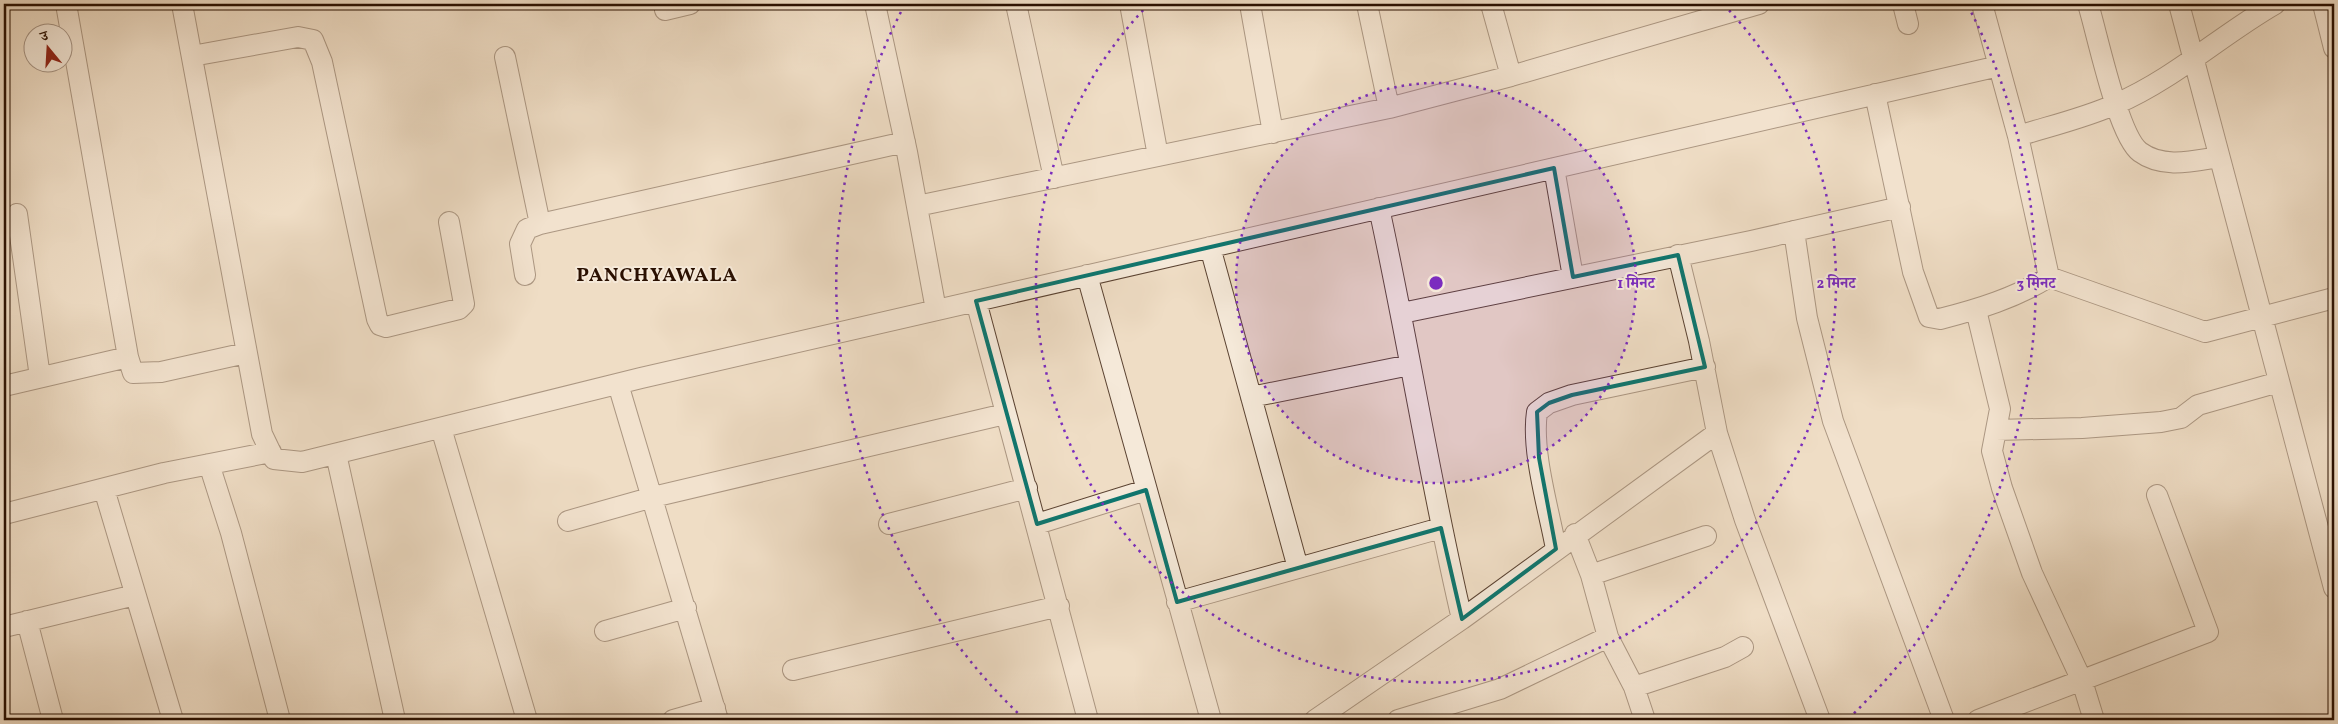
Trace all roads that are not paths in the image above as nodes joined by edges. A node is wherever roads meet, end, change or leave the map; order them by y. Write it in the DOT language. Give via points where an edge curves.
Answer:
graph roads {
  1 [pos="66,4"];
  2 [pos="182,4"];
  3 [pos="690,4"];
  4 [pos="875,4"];
  5 [pos="1016,4"];
  6 [pos="1130,4"];
  7 [pos="1250,4"];
  8 [pos="1367,4"];
  9 [pos="1491,4"];
  10 [pos="1759,4"];
  11 [pos="1903,4"];
  12 [pos="1982,4"];
  13 [pos="2088,4"];
  14 [pos="2179,4"];
  15 [pos="2275,4"];
  16 [pos="2323,4"];
  17 [pos="665,10"];
  18 [pos="1908,24"];
  19 [pos="2334,48"];
  20 [pos="192,56"];
  21 [pos="505,56"];
  22 [pos="2194,60"];
  23 [pos="1999,66"];
  24 [pos="1511,76"];
  25 [pos="1875,94"];
  26 [pos="2117,104"];
  27 [pos="1389,108"];
  28 [pos="1273,133"];
  29 [pos="2018,136"];
  30 [pos="905,142"];
  31 [pos="1158,156"];
  32 [pos="2218,157"];
  33 [pos="1554,168"];
  34 [pos="1054,178"];
  35 [pos="917,206"];
  36 [pos="1900,207"];
  37 [pos="1379,208"];
  38 [pos="17,214"];
  39 [pos="449,222"];
  40 [pos="540,224"];
  41 [pos="1794,231"];
  42 [pos="1210,247"];
  43 [pos="1678,255"];
  44 [pos="525,275"];
  45 [pos="1087,275"];
  46 [pos="1573,277"];
  47 [pos="2049,277"];
  48 [pos="2334,298"];
  49 [pos="976,301"];
  50 [pos="936,310"];
  51 [pos="1976,310"];
  52 [pos="1402,313"];
  53 [pos="2262,316"];
  54 [pos="246,353"];
  55 [pos="128,357"];
  56 [pos="1410,366"];
  57 [pos="1704,367"];
  58 [pos="40,377"];
  59 [pos="2279,382"];
  60 [pos="618,384"];
  61 [pos="4,386"];
  62 [pos="1251,397"];
  63 [pos="1005,414"];
  64 [pos="441,428"];
  65 [pos="1996,430"];
  66 [pos="1717,433"];
  67 [pos="270,452"];
  68 [pos="336,454"];
  69 [pos="209,464"];
  70 [pos="1027,488"];
  71 [pos="104,489"];
  72 [pos="1146,490"];
  73 [pos="2157,495"];
  74 [pos="653,497"];
  75 [pos="4,514"];
  76 [pos="568,521"];
  77 [pos="889,524"];
  78 [pos="1037,524"];
  79 [pos="1441,528"];
  80 [pos="1574,534"];
  81 [pos="1706,536"];
  82 [pos="1556,549"];
  83 [pos="1298,568"];
  84 [pos="1591,576"];
  85 [pos="2334,588"];
  86 [pos="135,595"];
  87 [pos="1177,602"];
  88 [pos="1059,606"];
  89 [pos="686,608"];
  90 [pos="1462,619"];
  91 [pos="27,621"];
  92 [pos="4,627"];
  93 [pos="605,631"];
  94 [pos="1608,637"];
  95 [pos="1743,648"];
  96 [pos="793,670"];
  97 [pos="2082,681"];
  98 [pos="1634,687"];
  99 [pos="717,714"];
  100 [pos="53,720"];
  101 [pos="173,720"];
  102 [pos="280,720"];
  103 [pos="395,720"];
  104 [pos="527,720"];
  105 [pos="673,720"];
  106 [pos="1088,720"];
  107 [pos="1211,720"];
  108 [pos="1315,720"];
  109 [pos="1398,720"];
  110 [pos="1645,720"];
  111 [pos="1820,720"];
  112 [pos="1944,720"];
  113 [pos="1978,720"];
  114 [pos="2094,720"];
  1 -- 55 [label="street"];
  2 -- 20 [label="street"];
  3 -- 17 [label="street"];
  4 -- 30 [label="street"];
  5 -- 34 [label="street"];
  6 -- 31 [label="street"];
  7 -- 28 [label="street"];
  8 -- 27 [label="street"];
  9 -- 24 [label="street"];
  10 -- 24 [label="street"];
  11 -- 18 [label="street"];
  12 -- 23 [label="street"];
  13 -- 26 [label="street"];
  14 -- 22 [label="street"];
  15 -- 22 [label="street" via="2242,22"];
  16 -- 19 [label="street"];
  20 -- 39 [label="street" via="298,37 313,40 322,62 380,325 386,327 459,309 464,304"];
  20 -- 54 [label="street"];
  21 -- 40 [label="street"];
  22 -- 26 [label="street"];
  22 -- 32 [label="street"];
  23 -- 25 [label="street"];
  23 -- 29 [label="street"];
  24 -- 27 [label="street"];
  25 -- 33 [label="street"];
  25 -- 36 [label="street"];
  26 -- 29 [label="street"];
  26 -- 32 [label="street" via="2125,129 2139,152 2163,162 2183,163"];
  27 -- 28 [label="street"];
  28 -- 31 [label="street"];
  29 -- 47 [label="street"];
  30 -- 35 [label="street"];
  30 -- 40 [label="street"];
  31 -- 34 [label="street"];
  32 -- 53 [label="street"];
  33 -- 37 [label="street"];
  33 -- 46 [label="street"];
  34 -- 35 [label="street"];
  35 -- 50 [label="street"];
  36 -- 41 [label="street"];
  36 -- 51 [label="street" via="1913,272 1929,317 1940,319"];
  37 -- 42 [label="street"];
  37 -- 52 [label="street"];
  38 -- 58 [label="street"];
  40 -- 44 [label="street" via="527,230 520,244"];
  41 -- 43 [label="street"];
  41 -- 112 [label="street" via="1807,318 1833,421"];
  42 -- 45 [label="street"];
  42 -- 62 [label="street"];
  43 -- 46 [label="street"];
  43 -- 57 [label="street"];
  45 -- 49 [label="street"];
  45 -- 72 [label="street"];
  46 -- 52 [label="street"];
  47 -- 51 [label="street" via="2023,293"];
  47 -- 53 [label="street" via="2205,332"];
  48 -- 53 [label="street"];
  49 -- 50 [label="street"];
  49 -- 63 [label="street"];
  50 -- 60 [label="street"];
  51 -- 65 [label="street" via="2000,409"];
  52 -- 56 [label="street"];
  53 -- 59 [label="street"];
  54 -- 55 [label="street" via="161,372 133,373"];
  54 -- 67 [label="street" via="262,434"];
  55 -- 58 [label="street"];
  56 -- 62 [label="street"];
  56 -- 79 [label="street"];
  57 -- 66 [label="street"];
  57 -- 82 [label="street" via="1572,395 1549,403 1537,412 1535,426 1539,458"];
  58 -- 61 [label="street"];
  59 -- 65 [label="street" via="2198,405 2181,418 2161,422"];
  59 -- 85 [label="street"];
  60 -- 64 [label="street"];
  60 -- 74 [label="street"];
  62 -- 83 [label="street"];
  63 -- 70 [label="street"];
  63 -- 74 [label="street"];
  64 -- 68 [label="street"];
  64 -- 104 [label="street"];
  65 -- 97 [label="street" via="1992,451 2002,488 2032,573"];
  66 -- 80 [label="street"];
  66 -- 111 [label="street" via="1745,520"];
  67 -- 68 [label="street" via="274,459 302,462"];
  67 -- 69 [label="street"];
  68 -- 103 [label="street"];
  69 -- 71 [label="street"];
  69 -- 102 [label="street" via="231,533"];
  70 -- 77 [label="street"];
  70 -- 78 [label="street"];
  71 -- 75 [label="street"];
  71 -- 86 [label="street"];
  72 -- 78 [label="street"];
  72 -- 87 [label="street"];
  73 -- 97 [label="street" via="2208,632"];
  74 -- 76 [label="street"];
  74 -- 89 [label="street"];
  78 -- 88 [label="street"];
  79 -- 83 [label="street"];
  79 -- 90 [label="street"];
  80 -- 82 [label="street"];
  80 -- 84 [label="street"];
  81 -- 84 [label="street"];
  82 -- 90 [label="street"];
  83 -- 87 [label="street"];
  84 -- 94 [label="street"];
  86 -- 91 [label="street"];
  86 -- 101 [label="street"];
  87 -- 107 [label="street"];
  88 -- 96 [label="street"];
  88 -- 106 [label="street"];
  89 -- 93 [label="street"];
  89 -- 99 [label="street"];
  90 -- 108 [label="street"];
  91 -- 92 [label="street"];
  91 -- 100 [label="street"];
  94 -- 98 [label="street"];
  94 -- 109 [label="street" via="1500,689"];
  95 -- 98 [label="street"];
  97 -- 113 [label="street"];
  97 -- 114 [label="street"];
  98 -- 110 [label="street"];
  99 -- 105 [label="street"];
}
